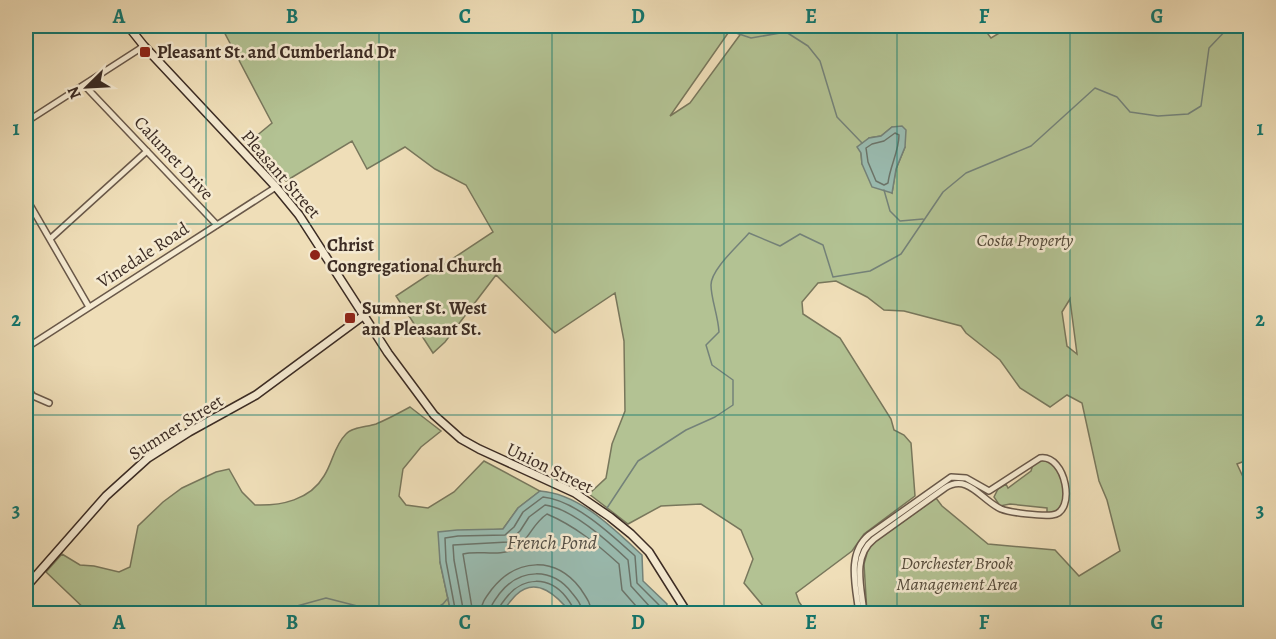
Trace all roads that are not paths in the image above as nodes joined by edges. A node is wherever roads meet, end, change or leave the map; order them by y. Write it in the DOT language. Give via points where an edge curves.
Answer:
graph roads {
  1 [pos="128,26"];
  2 [pos="144,46"];
  3 [pos="84,85"];
  4 [pos="26,122"];
  5 [pos="147,151"];
  6 [pos="276,187"];
  7 [pos="26,198"];
  8 [pos="217,225"];
  9 [pos="50,239"];
  10 [pos="89,307"];
  11 [pos="363,316"];
  12 [pos="26,348"];
  13 [pos="1251,374"];
  14 [pos="26,387"];
  15 [pos="49,403"];
  16 [pos="1251,404"];
  17 [pos="434,415"];
  18 [pos="991,491"];
  19 [pos="991,502"];
  20 [pos="26,587"];
  21 [pos="688,614"];
  22 [pos="859,614"];
  23 [pos="864,614"];
  1 -- 2 [label="main road, Pleasant Street"];
  2 -- 3 [label="street"];
  2 -- 6 [label="main road, Pleasant Street"];
  3 -- 4 [label="street"];
  3 -- 5 [label="street, Calumet Drive"];
  5 -- 8 [label="street, Calumet Drive"];
  5 -- 9 [label="street"];
  6 -- 8 [label="street, Vinedale Road"];
  6 -- 11 [label="main road, Pleasant Street" via="312,234"];
  7 -- 9 [label="street"];
  8 -- 10 [label="street, Vinedale Road"];
  9 -- 10 [label="street"];
  10 -- 12 [label="street, Vinedale Road"];
  11 -- 17 [label="main road, Pleasant Street"];
  11 -- 20 [label="main road, Sumner Street" via="256,395 148,458 106,496"];
  13 -- 16 [label="street" via="1246,386"];
  14 -- 15 [label="street" via="33,396"];
  17 -- 21 [label="main road, Union Street" via="478,449 575,493 610,517 649,552"];
  18 -- 19 [label="street"];
  18 -- 19 [label="street" via="1036,460 1047,458 1058,466 1066,497 1062,510 1052,515 1005,510"];
  18 -- 22 [label="street" via="963,477 951,477 866,537 854,559"];
  19 -- 23 [label="street" via="965,484 953,483 870,542 860,563"];
}
